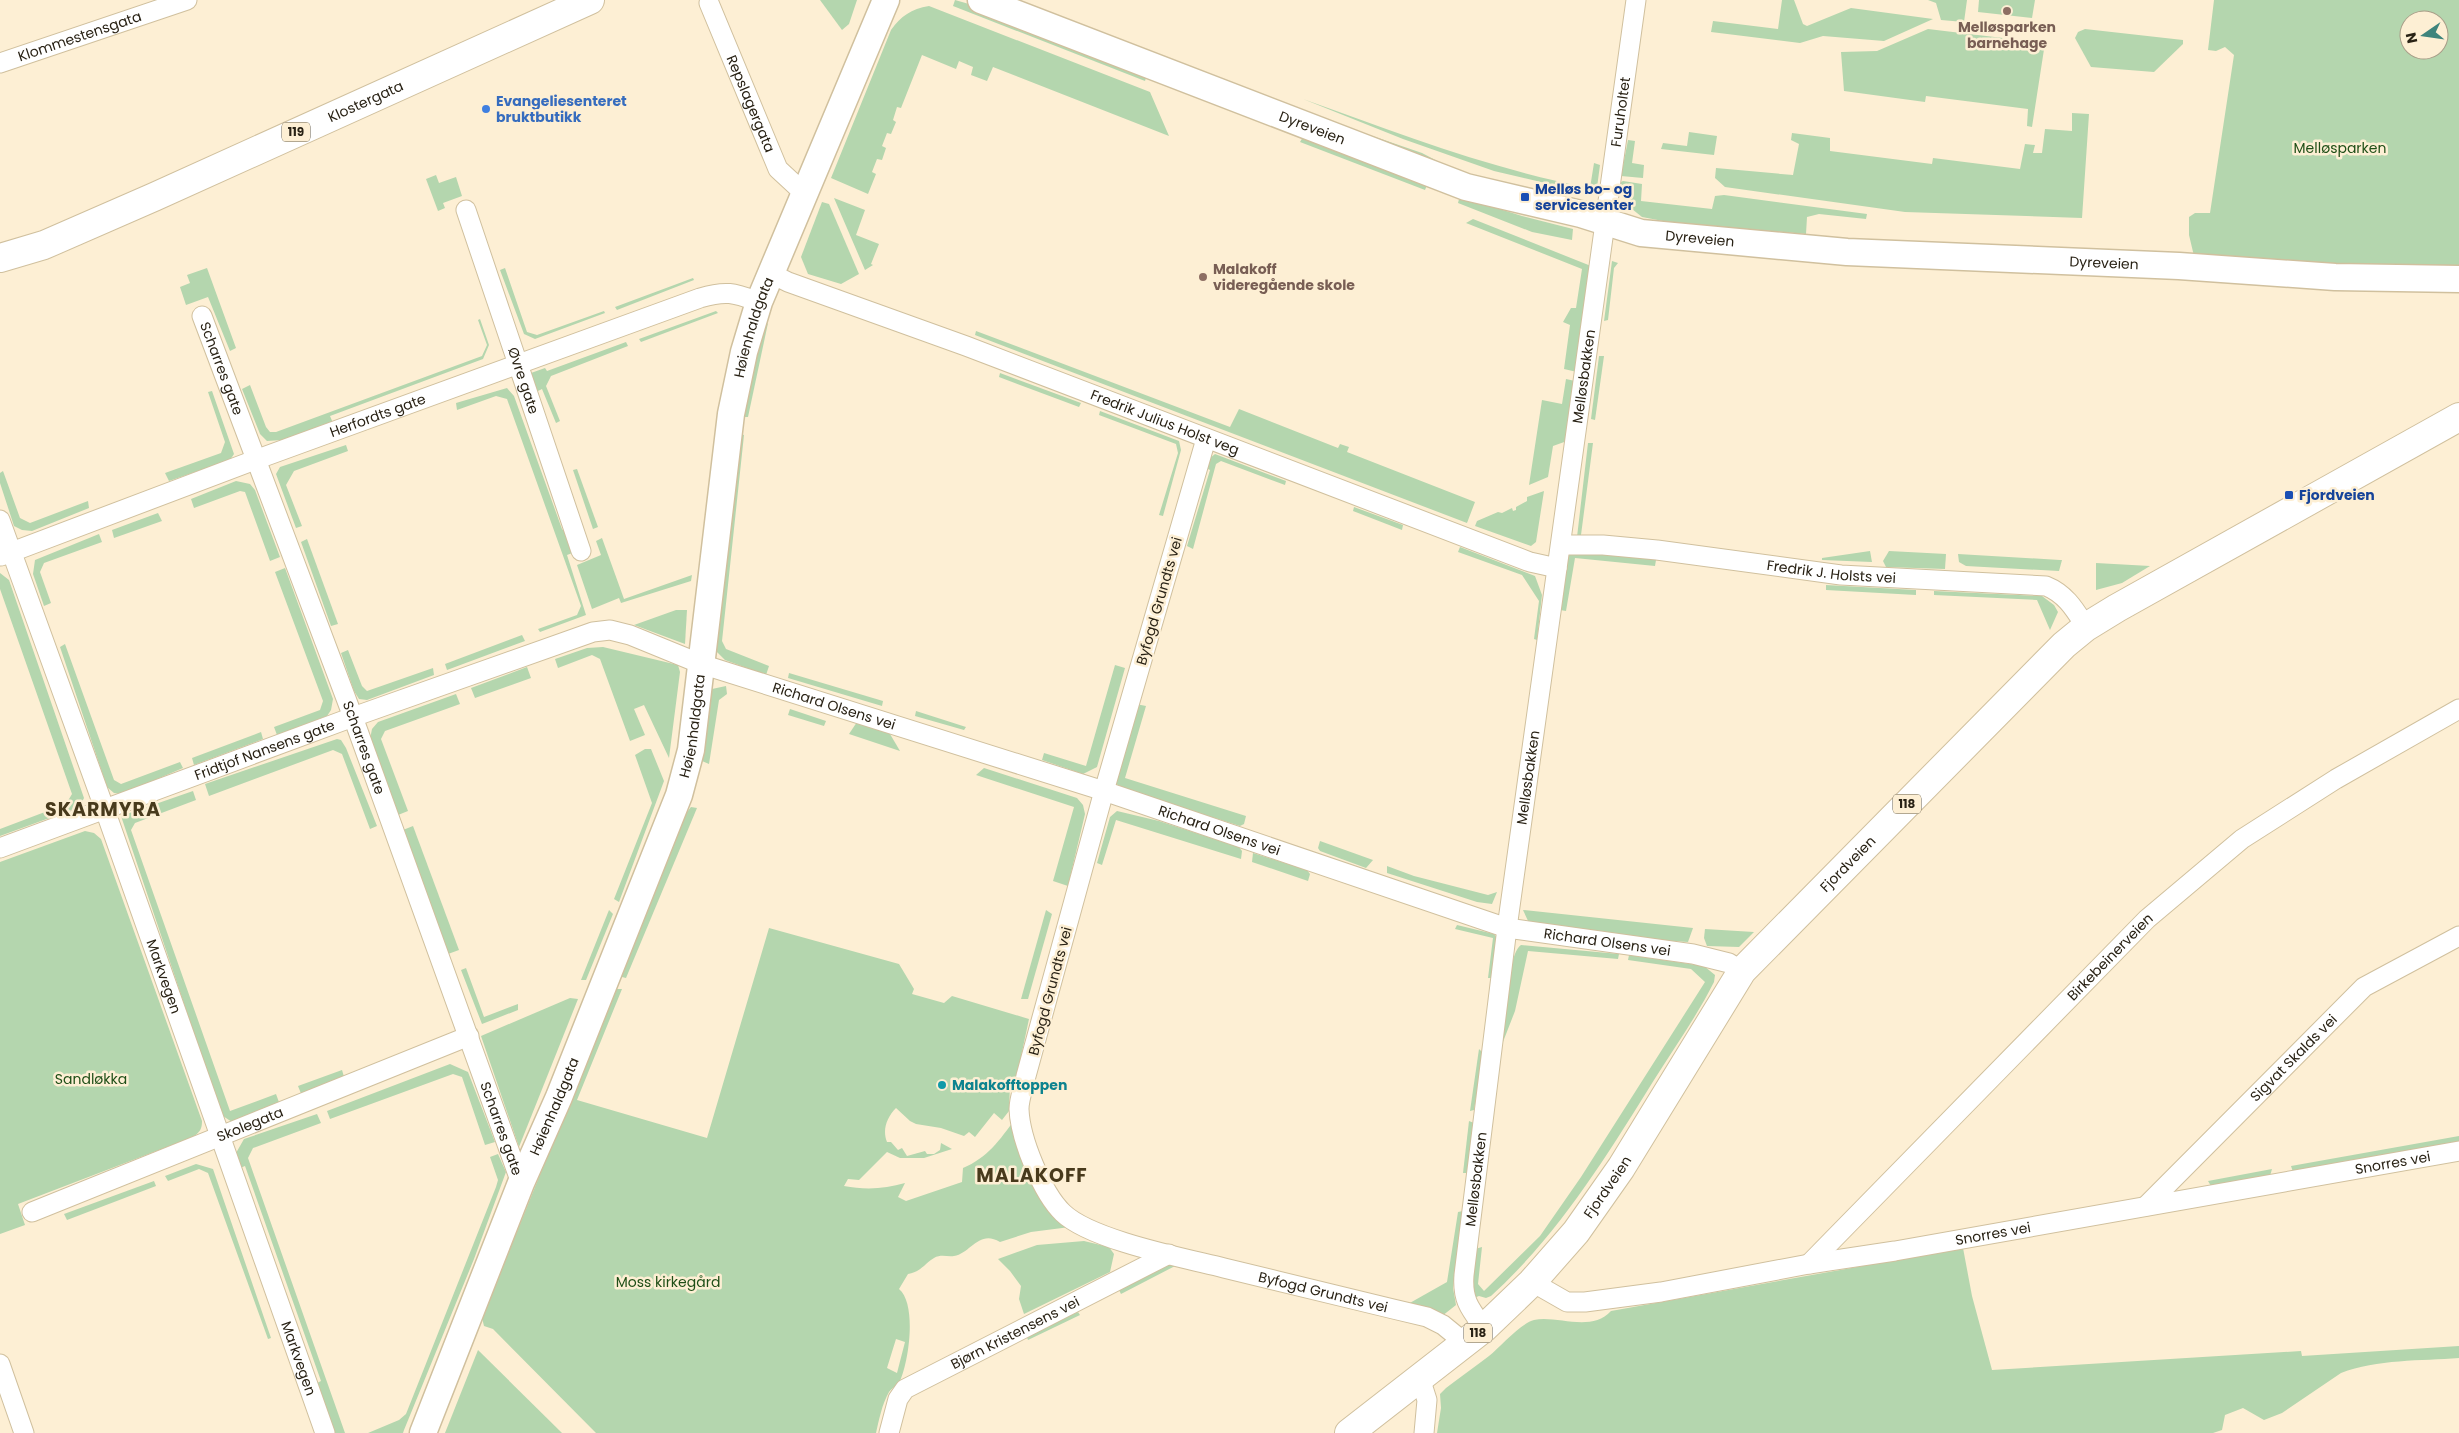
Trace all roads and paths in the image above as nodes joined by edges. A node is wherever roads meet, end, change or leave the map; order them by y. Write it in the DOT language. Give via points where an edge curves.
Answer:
graph roads {
  1 [pos="187,0"];
  2 [pos="590,0"];
  3 [pos="886,0"];
  4 [pos="981,0"];
  5 [pos="1636,0"];
  6 [pos="709,3"];
  7 [pos="0,63"];
  8 [pos="805,194"];
  9 [pos="466,210"];
  10 [pos="1605,223"];
  11 [pos="0,258"];
  12 [pos="772,274"];
  13 [pos="2459,279"];
  14 [pos="759,302"];
  15 [pos="202,316"];
  16 [pos="517,364"];
  17 [pos="2459,417"];
  18 [pos="1206,439"];
  19 [pos="255,460"];
  20 [pos="0,520"];
  21 [pos="1560,545"];
  22 [pos="581,551"];
  23 [pos="6,554"];
  24 [pos="1557,568"];
  25 [pos="2086,627"];
  26 [pos="701,664"];
  27 [pos="2459,709"];
  28 [pos="353,718"];
  29 [pos="1104,791"];
  30 [pos="105,810"];
  31 [pos="0,848"];
  32 [pos="1508,928"];
  33 [pos="2459,936"];
  34 [pos="1742,971"];
  35 [pos="469,1036"];
  36 [pos="220,1138"];
  37 [pos="2459,1152"];
  38 [pos="521,1183"];
  39 [pos="2146,1206"];
  40 [pos="32,1212"];
  41 [pos="1169,1254"];
  42 [pos="1809,1264"];
  43 [pos="1532,1282"];
  44 [pos="1474,1336"];
  45 [pos="0,1364"];
  46 [pos="1420,1378"];
  47 [pos="24,1433"];
  48 [pos="325,1433"];
  49 [pos="423,1433"];
  50 [pos="888,1433"];
  51 [pos="1348,1433"];
  52 [pos="1424,1433"];
  1 -- 7 [label="street, Klommestensgata"];
  2 -- 11 [label="main road, Klostergata / 119" via="120,212 44,245"];
  3 -- 8 [label="street, Høienhaldgata"];
  4 -- 10 [label="street, Dyreveien" via="1466,187 1581,214"];
  5 -- 10 [label="street, Furuholtet"];
  6 -- 8 [label="street, Repslagergata" via="778,169"];
  8 -- 12 [label="street, Høienhaldgata"];
  9 -- 16 [label="street, Øvre gate"];
  10 -- 13 [label="street, Dyreveien" via="1641,233 1847,252 2179,266 2335,277"];
  10 -- 21 [label="street, Melløsbakken"];
  12 -- 14 [label="street, Høienhaldgata"];
  12 -- 18 [label="street, Fredrik Julius Holst veg"];
  14 -- 16 [label="street, Herfordts gate" via="736,293 721,292"];
  14 -- 26 [label="street, Høienhaldgata" via="731,414"];
  15 -- 19 [label="street, Scharres gate"];
  16 -- 19 [label="street, Herfordts gate"];
  16 -- 22 [label="street, Øvre gate"];
  17 -- 25 [label="main road, Fjordveien / 118"];
  18 -- 24 [label="street, Fredrik Julius Holst veg" via="1530,562"];
  18 -- 29 [label="street, Byfogd Grundts vei"];
  19 -- 23 [label="street, Herfordts gate"];
  19 -- 28 [label="street, Scharres gate"];
  20 -- 23 [label="street, Markvegen"];
  21 -- 24 [label="street, Melløsbakken"];
  21 -- 25 [label="street, Fredrik J. Holsts vei" via="1657,550 1841,575 2046,586 2073,606"];
  23 -- 30 [label="street, Markvegen"];
  24 -- 32 [label="street, Melløsbakken"];
  25 -- 34 [label="main road, Fjordveien / 118" via="2044,663"];
  26 -- 28 [label="street, Fridtjof Nansens gate" via="630,635 610,630 593,632"];
  26 -- 29 [label="street, Richard Olsens vei"];
  26 -- 38 [label="street, Høienhaldgata" via="692,750 679,795 559,1097"];
  27 -- 42 [label="street, Birkebeinerveien" via="2336,779 2242,839 2154,913"];
  28 -- 30 [label="street, Fridtjof Nansens gate"];
  28 -- 35 [label="street, Scharres gate"];
  29 -- 32 [label="street, Richard Olsens vei"];
  29 -- 41 [label="street, Byfogd Grundts vei" via="1019,1110 1026,1142 1042,1184 1063,1214 1091,1231"];
  30 -- 31 [label="street, Fridtjof Nansens gate"];
  30 -- 36 [label="street, Markvegen"];
  32 -- 34 [label="street, Richard Olsens vei" via="1693,954 1729,963"];
  32 -- 44 [label="street, Melløsbakken" via="1463,1291"];
  33 -- 39 [label="street, Sigvat Skalds vei" via="2364,987"];
  34 -- 43 [label="main road, Fjordveien / 118" via="1621,1168 1576,1232"];
  35 -- 36 [label="street, Skolegata"];
  35 -- 38 [label="street, Scharres gate"];
  36 -- 40 [label="street, Skolegata"];
  36 -- 48 [label="street, Markvegen"];
  37 -- 39 [label="street, Snorres vei"];
  38 -- 49 [label="street, Høienhaldgata"];
  39 -- 42 [label="street, Snorres vei"];
  41 -- 44 [label="street, Byfogd Grundts vei" via="1427,1317"];
  41 -- 50 [label="street, Bjørn Kristensens vei" via="904,1388"];
  42 -- 43 [label="street, Snorres vei" via="1661,1292 1585,1302 1567,1302"];
  43 -- 44 [label="main road, Fjordveien / 118"];
  44 -- 46 [label="main road, Fjordveien / 118"];
  45 -- 47 [label="street"];
  46 -- 51 [label="main road, Fjordveien / 118"];
  46 -- 52 [label="street" via="1428,1400"];
}
